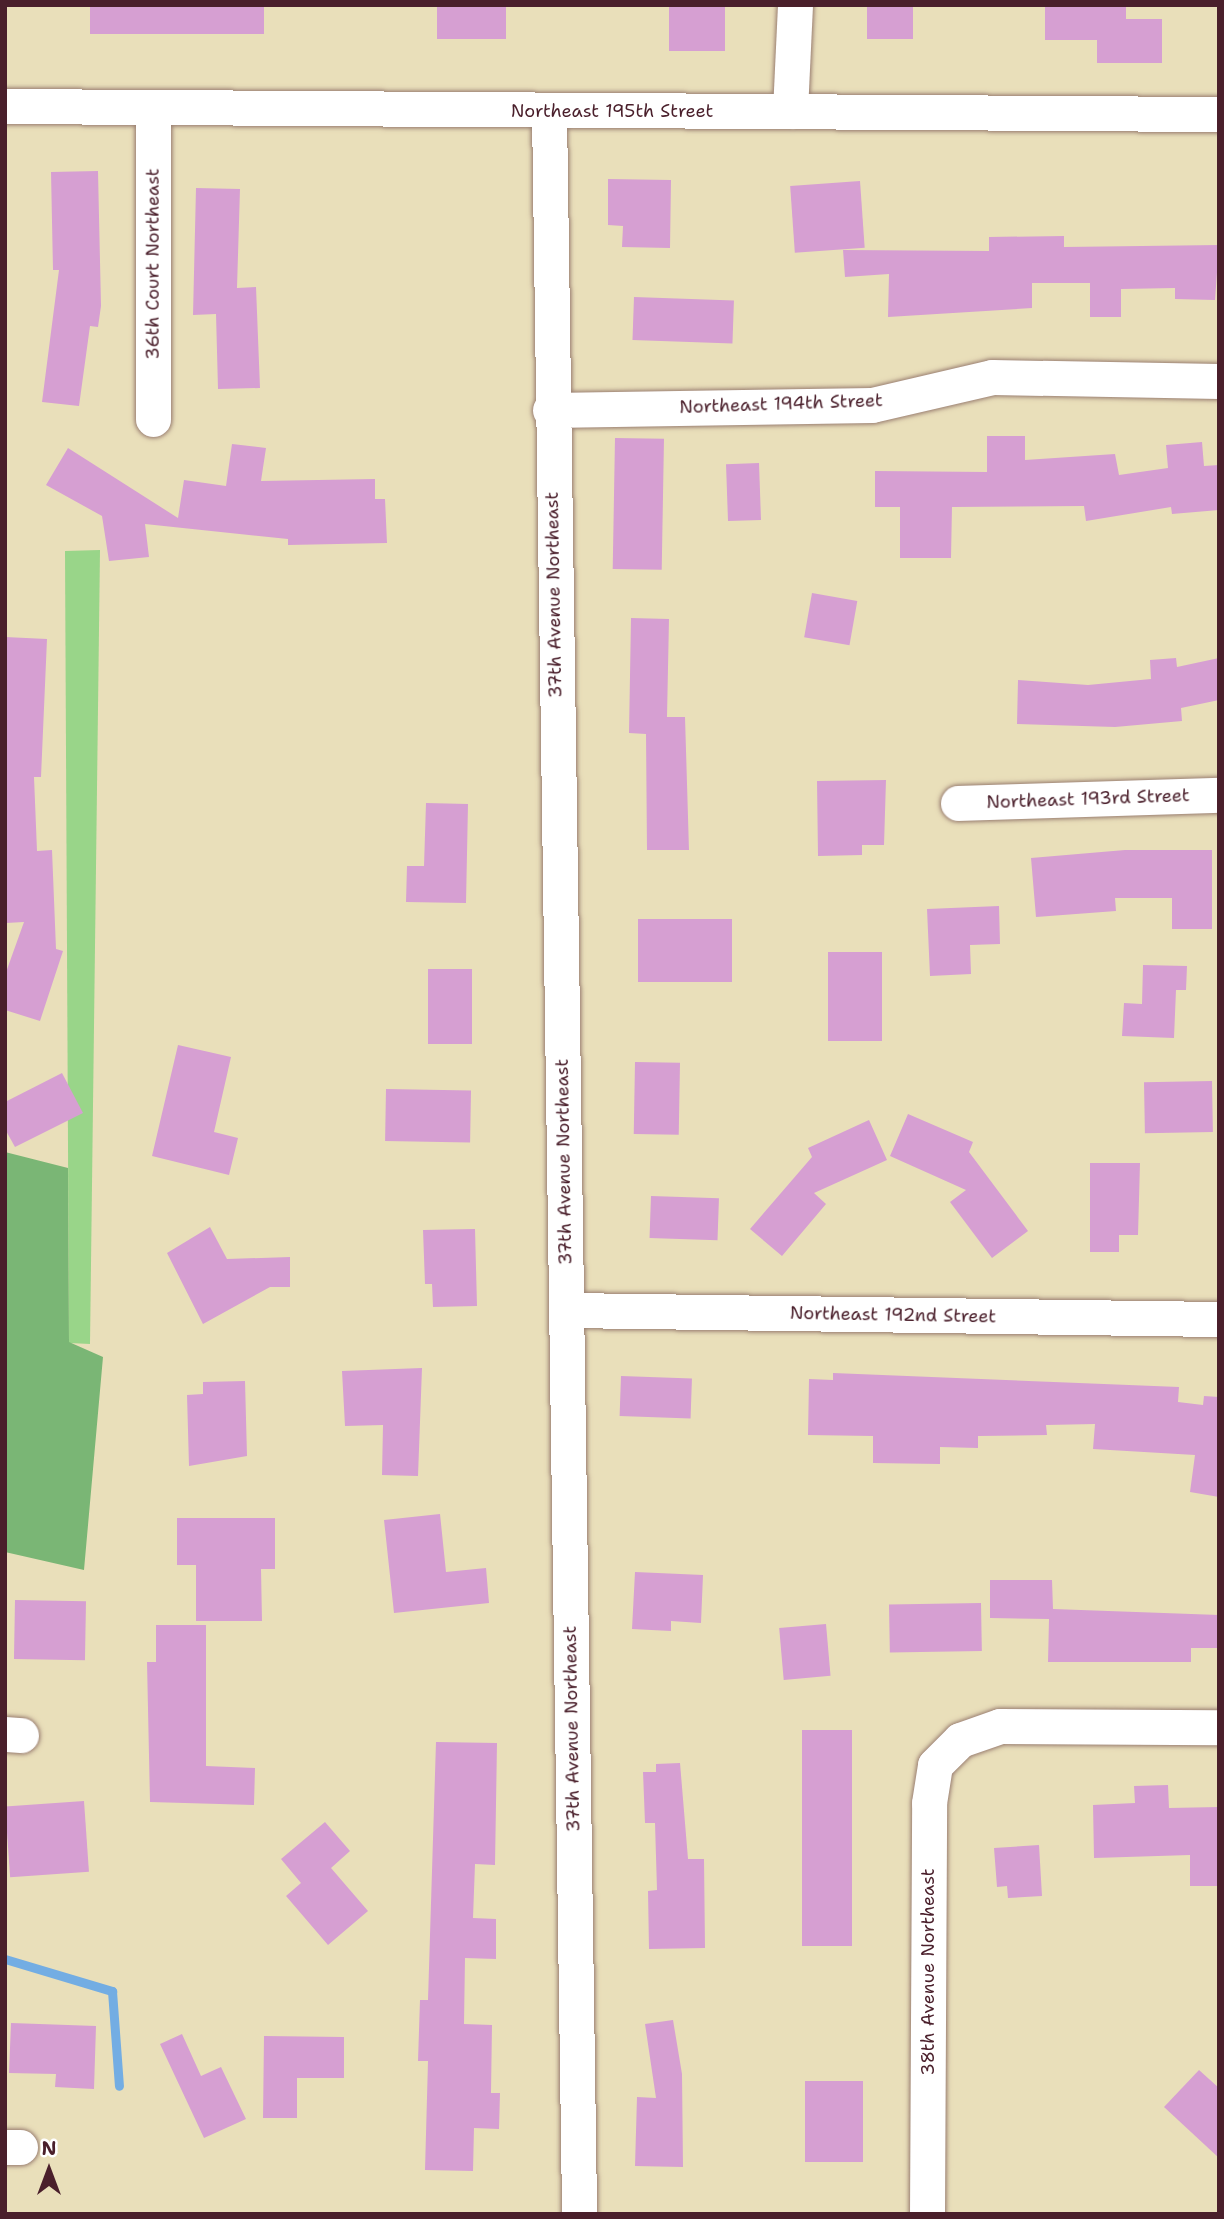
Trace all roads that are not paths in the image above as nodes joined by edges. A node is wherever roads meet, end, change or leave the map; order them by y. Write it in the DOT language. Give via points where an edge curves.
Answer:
graph roads {
  1 [pos="794,5"];
  2 [pos="5,106"];
  3 [pos="152,108"];
  4 [pos="549,111"];
  5 [pos="790,111"];
  6 [pos="1219,114"];
  7 [pos="1219,381"];
  8 [pos="550,410"];
  9 [pos="152,419"];
  10 [pos="1219,795"];
  11 [pos="958,803"];
  12 [pos="566,1310"];
  13 [pos="1219,1320"];
  14 [pos="1219,1727"];
  15 [pos="579,2214"];
  16 [pos="927,2214"];
  1 -- 5 [label="street"];
  2 -- 3 [label="street, Northeast 195th Street"];
  3 -- 4 [label="street, Northeast 195th Street"];
  3 -- 9 [label="street, 36th Court Northeast"];
  4 -- 5 [label="street, Northeast 195th Street"];
  4 -- 8 [label="street, 37th Avenue Northeast"];
  5 -- 6 [label="street, Northeast 195th Street"];
  7 -- 8 [label="street, Northeast 194th Street" via="992,377 872,405"];
  8 -- 12 [label="street, 37th Avenue Northeast"];
  10 -- 11 [label="street, Northeast 193rd Street"];
  12 -- 13 [label="street, Northeast 192nd Street"];
  12 -- 15 [label="street, 37th Avenue Northeast"];
  14 -- 16 [label="street, 38th Avenue Northeast" via="1000,1726 960,1740 936,1765 929,1803"];
}
